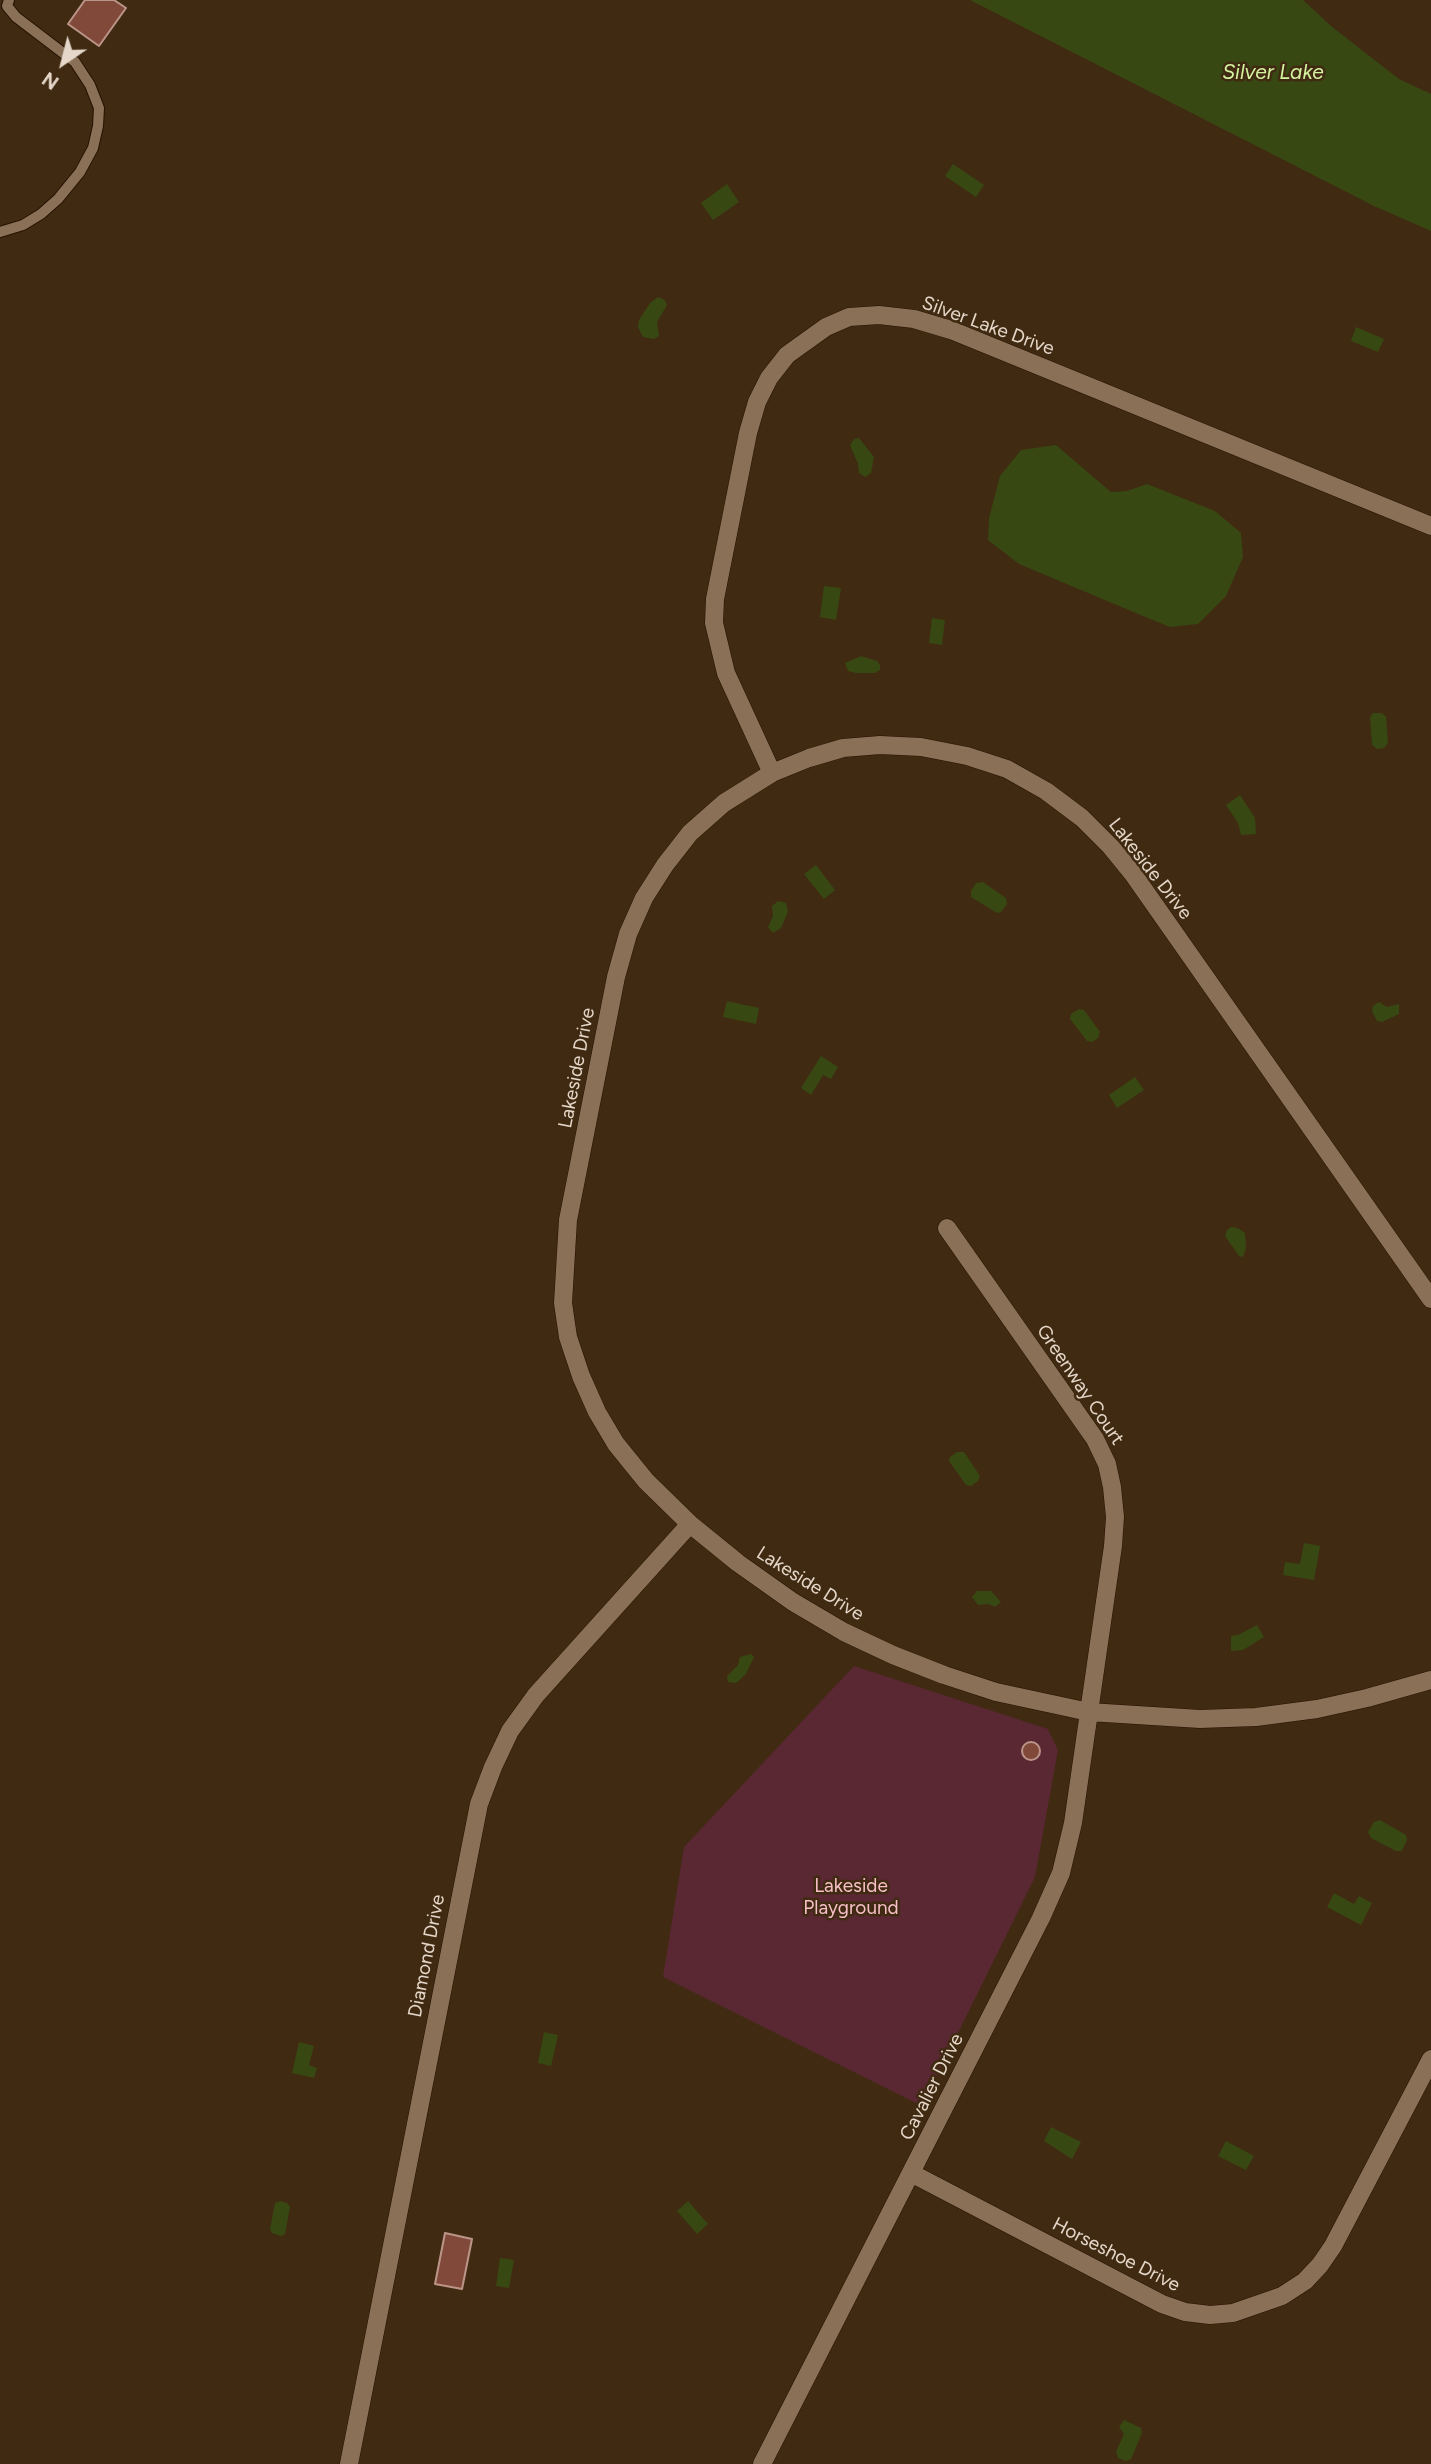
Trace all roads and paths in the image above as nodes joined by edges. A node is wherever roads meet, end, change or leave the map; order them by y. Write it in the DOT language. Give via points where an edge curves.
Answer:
graph roads {
  1 [pos="9,0"];
  2 [pos="0,232"];
  3 [pos="1431,526"];
  4 [pos="772,773"];
  5 [pos="947,1228"];
  6 [pos="1431,1299"];
  7 [pos="690,1524"];
  8 [pos="1431,1680"];
  9 [pos="1089,1712"];
  10 [pos="1431,2059"];
  11 [pos="911,2173"];
  12 [pos="349,2464"];
  13 [pos="762,2464"];
  1 -- 2 [label="lane" via="7,6 16,17 75,62 99,108 93,148 80,172 41,214"];
  3 -- 4 [label="street, Silver Lake Drive" via="951,330 914,319 849,317 787,355 757,402 715,598 714,623 726,673"];
  4 -- 6 [label="street, Lakeside Drive" via="843,748 921,747 1007,769 1082,818 1133,874"];
  4 -- 7 [label="street, Lakeside Drive" via="724,803 690,833 644,898 616,976 568,1220 563,1303 581,1376 616,1444"];
  5 -- 9 [label="street, Greenway Court" via="1095,1439 1107,1464 1114,1537"];
  7 -- 9 [label="street, Lakeside Drive" via="793,1602 856,1638 983,1688"];
  7 -- 12 [label="street, Diamond Drive" via="536,1695 510,1731 488,1779 470,1844"];
  8 -- 9 [label="street, Lakeside Drive" via="1317,1709 1256,1717 1200,1719"];
  9 -- 11 [label="street, Cavalier Drive" via="1061,1873"];
  10 -- 11 [label="street, Horseshoe Drive" via="1320,2265 1282,2296 1233,2313 1185,2312 1162,2304"];
  11 -- 13 [label="street, Cavalier Drive"];
}
